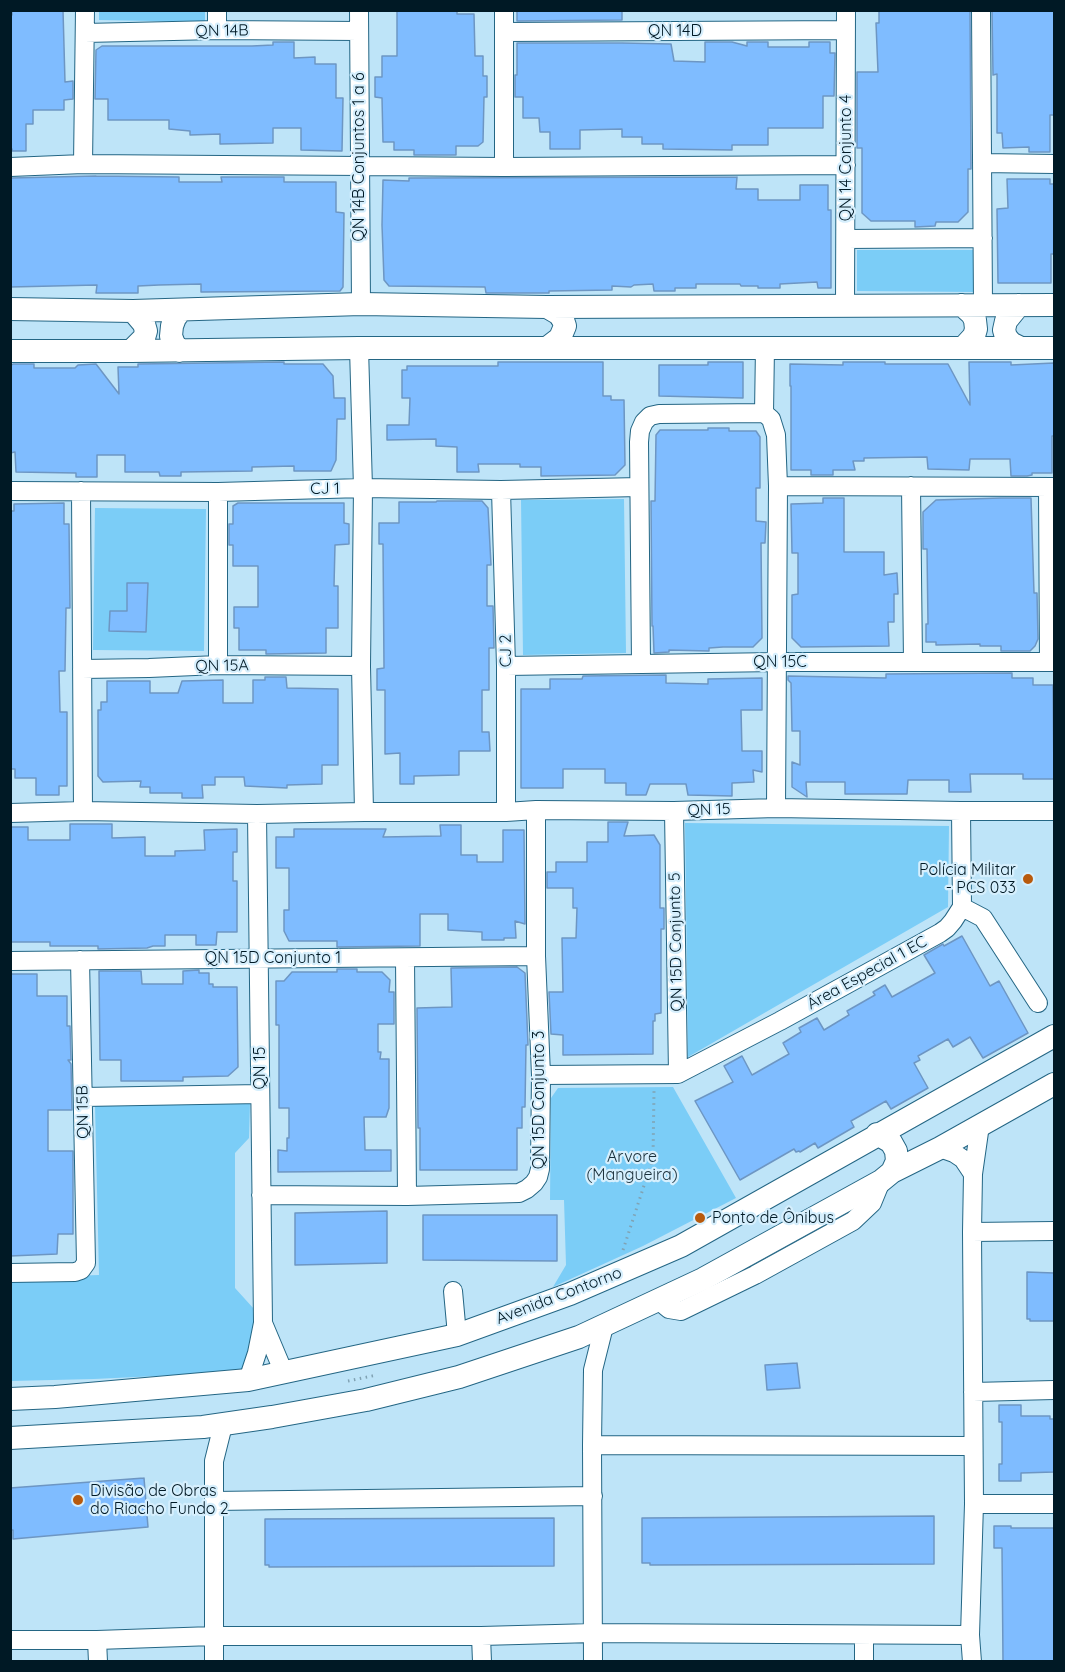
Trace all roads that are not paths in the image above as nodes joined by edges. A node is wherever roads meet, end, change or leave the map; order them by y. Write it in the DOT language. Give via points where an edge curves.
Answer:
graph roads {
  1 [pos="85,10"];
  2 [pos="217,10"];
  3 [pos="358,10"];
  4 [pos="504,10"];
  5 [pos="846,10"];
  6 [pos="981,10"];
  7 [pos="217,30"];
  8 [pos="359,30"];
  9 [pos="846,30"];
  10 [pos="504,32"];
  11 [pos="85,33"];
  12 [pos="982,163"];
  13 [pos="83,164"];
  14 [pos="1054,164"];
  15 [pos="846,165"];
  16 [pos="10,167"];
  17 [pos="359,167"];
  18 [pos="504,167"];
  19 [pos="982,238"];
  20 [pos="846,239"];
  21 [pos="361,304"];
  22 [pos="845,305"];
  23 [pos="973,305"];
  24 [pos="1019,305"];
  25 [pos="1054,306"];
  26 [pos="547,307"];
  27 [pos="10,309"];
  28 [pos="181,310"];
  29 [pos="133,311"];
  30 [pos="765,347"];
  31 [pos="359,348"];
  32 [pos="547,348"];
  33 [pos="963,348"];
  34 [pos="1021,348"];
  35 [pos="1054,348"];
  36 [pos="10,351"];
  37 [pos="131,351"];
  38 [pos="180,351"];
  39 [pos="764,413"];
  40 [pos="778,486"];
  41 [pos="911,486"];
  42 [pos="639,487"];
  43 [pos="1051,487"];
  44 [pos="363,488"];
  45 [pos="501,490"];
  46 [pos="10,491"];
  47 [pos="81,491"];
  48 [pos="218,492"];
  49 [pos="777,662"];
  50 [pos="913,662"];
  51 [pos="1052,662"];
  52 [pos="641,664"];
  53 [pos="218,665"];
  54 [pos="361,666"];
  55 [pos="506,666"];
  56 [pos="82,669"];
  57 [pos="776,808"];
  58 [pos="536,810"];
  59 [pos="83,811"];
  60 [pos="961,811"];
  61 [pos="1054,811"];
  62 [pos="364,812"];
  63 [pos="506,812"];
  64 [pos="674,812"];
  65 [pos="10,813"];
  66 [pos="257,814"];
  67 [pos="962,907"];
  68 [pos="536,956"];
  69 [pos="260,958"];
  70 [pos="405,958"];
  71 [pos="80,960"];
  72 [pos="10,961"];
  73 [pos="1038,1003"];
  74 [pos="1054,1036"];
  75 [pos="678,1074"];
  76 [pos="542,1075"];
  77 [pos="1050,1092"];
  78 [pos="260,1094"];
  79 [pos="83,1096"];
  80 [pos="980,1125"];
  81 [pos="877,1134"];
  82 [pos="940,1148"];
  83 [pos="974,1174"];
  84 [pos="886,1177"];
  85 [pos="261,1195"];
  86 [pos="407,1196"];
  87 [pos="1054,1231"];
  88 [pos="972,1232"];
  89 [pos="10,1273"];
  90 [pos="453,1291"];
  91 [pos="263,1323"];
  92 [pos="604,1326"];
  93 [pos="457,1335"];
  94 [pos="579,1337"];
  95 [pos="593,1370"];
  96 [pos="284,1373"];
  97 [pos="248,1380"];
  98 [pos="1054,1390"];
  99 [pos="973,1392"];
  100 [pos="55,1397"];
  101 [pos="10,1399"];
  102 [pos="213,1426"];
  103 [pos="57,1436"];
  104 [pos="10,1438"];
  105 [pos="592,1445"];
  106 [pos="973,1446"];
  107 [pos="593,1496"];
  108 [pos="214,1501"];
  109 [pos="974,1504"];
  110 [pos="1054,1504"];
  111 [pos="593,1633"];
  112 [pos="864,1635"];
  113 [pos="970,1635"];
  114 [pos="213,1636"];
  115 [pos="481,1636"];
  116 [pos="10,1640"];
  117 [pos="97,1640"];
  118 [pos="98,1662"];
  119 [pos="214,1662"];
  120 [pos="482,1662"];
  121 [pos="593,1662"];
  122 [pos="864,1662"];
  123 [pos="972,1662"];
  1 -- 11 [label="street"];
  2 -- 7 [label="street"];
  3 -- 8 [label="street, QN 14B Conjuntos 1 a 6"];
  4 -- 10 [label="street"];
  5 -- 9 [label="street, QN 14 Conjunto 4"];
  6 -- 12 [label="street"];
  7 -- 8 [label="street, QN 14B"];
  7 -- 11 [label="street, QN 14B"];
  8 -- 17 [label="street, QN 14B Conjuntos 1 a 6"];
  9 -- 10 [label="street, QN 14D"];
  9 -- 15 [label="street, QN 14 Conjunto 4"];
  10 -- 18 [label="street"];
  11 -- 13 [label="street"];
  12 -- 14 [label="street"];
  12 -- 19 [label="street"];
  13 -- 16 [label="street"];
  13 -- 17 [label="street"];
  15 -- 18 [label="street"];
  15 -- 20 [label="street, QN 14 Conjunto 4"];
  17 -- 18 [label="street"];
  17 -- 21 [label="street, QN 14B Conjuntos 1 a 6"];
  19 -- 20 [label="street"];
  19 -- 23 [label="street"];
  20 -- 22 [label="street, QN 14 Conjunto 4"];
  21 -- 26 [label="main road"];
  21 -- 28 [label="main road"];
  22 -- 23 [label="main road"];
  22 -- 26 [label="main road"];
  23 -- 24 [label="main road"];
  23 -- 33 [label="main road" via="976,329"];
  24 -- 25 [label="main road"];
  24 -- 34 [label="main road" via="1006,321 1005,330 1011,343"];
  26 -- 32 [label="main road" via="559,314 565,326 560,338"];
  27 -- 29 [label="main road"];
  28 -- 29 [label="main road"];
  28 -- 38 [label="main road" via="171,336"];
  29 -- 37 [label="main road" via="146,331 144,339"];
  30 -- 32 [label="main road"];
  30 -- 33 [label="main road"];
  30 -- 39 [label="street"];
  31 -- 32 [label="main road"];
  31 -- 38 [label="main road"];
  31 -- 44 [label="street"];
  33 -- 34 [label="main road"];
  34 -- 35 [label="main road"];
  36 -- 37 [label="main road"];
  37 -- 38 [label="main road"];
  39 -- 40 [label="street" via="771,419 776,435"];
  39 -- 42 [label="street" via="650,416 640,431"];
  40 -- 41 [label="street"];
  40 -- 49 [label="street"];
  41 -- 43 [label="street"];
  41 -- 50 [label="street"];
  42 -- 45 [label="street, CJ 1"];
  42 -- 52 [label="street"];
  43 -- 51 [label="street"];
  44 -- 45 [label="street, CJ 1"];
  44 -- 48 [label="street, CJ 1"];
  44 -- 54 [label="street"];
  45 -- 55 [label="street, CJ 2"];
  46 -- 47 [label="street, CJ 1"];
  47 -- 48 [label="street, CJ 1"];
  47 -- 56 [label="street"];
  48 -- 53 [label="street"];
  49 -- 50 [label="street, QN 15C"];
  49 -- 52 [label="street, QN 15C"];
  49 -- 57 [label="street"];
  50 -- 51 [label="street, QN 15C"];
  52 -- 55 [label="street, QN 15C"];
  53 -- 54 [label="street, QN 15A"];
  53 -- 56 [label="street, QN 15A"];
  54 -- 62 [label="street"];
  55 -- 63 [label="street, CJ 2"];
  56 -- 59 [label="street"];
  57 -- 60 [label="street, QN 15"];
  57 -- 64 [label="street, QN 15"];
  58 -- 63 [label="street, QN 15"];
  58 -- 64 [label="street, QN 15"];
  58 -- 68 [label="street, QN 15D Conjunto 3"];
  59 -- 65 [label="street, QN 15"];
  59 -- 66 [label="street, QN 15"];
  60 -- 61 [label="street, QN 15"];
  60 -- 67 [label="street"];
  62 -- 63 [label="street, QN 15"];
  62 -- 66 [label="street, QN 15"];
  64 -- 75 [label="street, QN 15D Conjunto 5"];
  66 -- 69 [label="street, QN 15"];
  67 -- 73 [label="street" via="982,918"];
  67 -- 75 [label="street, Área Especial 1 EC" via="940,933"];
  68 -- 70 [label="street, QN 15D Conjunto 1"];
  68 -- 76 [label="street, QN 15D Conjunto 3"];
  69 -- 70 [label="street, QN 15D Conjunto 1"];
  69 -- 71 [label="street, QN 15D Conjunto 1"];
  69 -- 78 [label="street, QN 15"];
  70 -- 86 [label="street"];
  71 -- 72 [label="street, QN 15D Conjunto 1"];
  71 -- 79 [label="street, QN 15B"];
  74 -- 81 [label="main road, Avenida Contorno"];
  75 -- 76 [label="street"];
  76 -- 86 [label="street, QN 15D Conjunto 3" via="540,1169 534,1183 519,1193"];
  77 -- 80 [label="main road"];
  78 -- 79 [label="street"];
  78 -- 85 [label="street, QN 15"];
  79 -- 89 [label="street, QN 15B" via="86,1263 75,1272"];
  80 -- 82 [label="main road"];
  80 -- 83 [label="street"];
  81 -- 84 [label="main road" via="891,1142 896,1151 897,1161"];
  81 -- 93 [label="main road, Avenida Contorno" via="681,1246 570,1294"];
  82 -- 83 [label="street" via="963,1159"];
  82 -- 84 [label="main road"];
  83 -- 88 [label="street"];
  84 -- 92 [label="main road" via="703,1280"];
  85 -- 86 [label="street, QN 15D Conjunto 3"];
  85 -- 91 [label="street, QN 15"];
  87 -- 88 [label="street"];
  88 -- 99 [label="street"];
  90 -- 93 [label="street"];
  91 -- 96 [label="street, QN 15"];
  91 -- 97 [label="street, QN 15"];
  92 -- 94 [label="main road"];
  92 -- 95 [label="street"];
  93 -- 96 [label="main road, Avenida Contorno"];
  94 -- 95 [label="street"];
  94 -- 102 [label="main road" via="459,1377 378,1397"];
  95 -- 105 [label="street"];
  96 -- 97 [label="main road, Avenida Contorno"];
  97 -- 100 [label="main road, Avenida Contorno"];
  98 -- 99 [label="street"];
  99 -- 106 [label="street"];
  100 -- 101 [label="main road, Avenida Contorno"];
  100 -- 103 [label="main road" via="48,1400 42,1422 48,1433"];
  102 -- 103 [label="main road"];
  102 -- 108 [label="street"];
  103 -- 104 [label="main road"];
  105 -- 106 [label="street"];
  105 -- 107 [label="street"];
  106 -- 109 [label="street"];
  107 -- 108 [label="street"];
  107 -- 111 [label="street"];
  108 -- 114 [label="street"];
  109 -- 110 [label="street"];
  109 -- 113 [label="street"];
  111 -- 112 [label="street"];
  111 -- 115 [label="street"];
  111 -- 121 [label="street"];
  112 -- 113 [label="street"];
  112 -- 122 [label="street"];
  113 -- 123 [label="street"];
  114 -- 115 [label="street"];
  114 -- 117 [label="street"];
  114 -- 119 [label="street"];
  115 -- 120 [label="street"];
  116 -- 117 [label="street"];
  117 -- 118 [label="street"];
}
